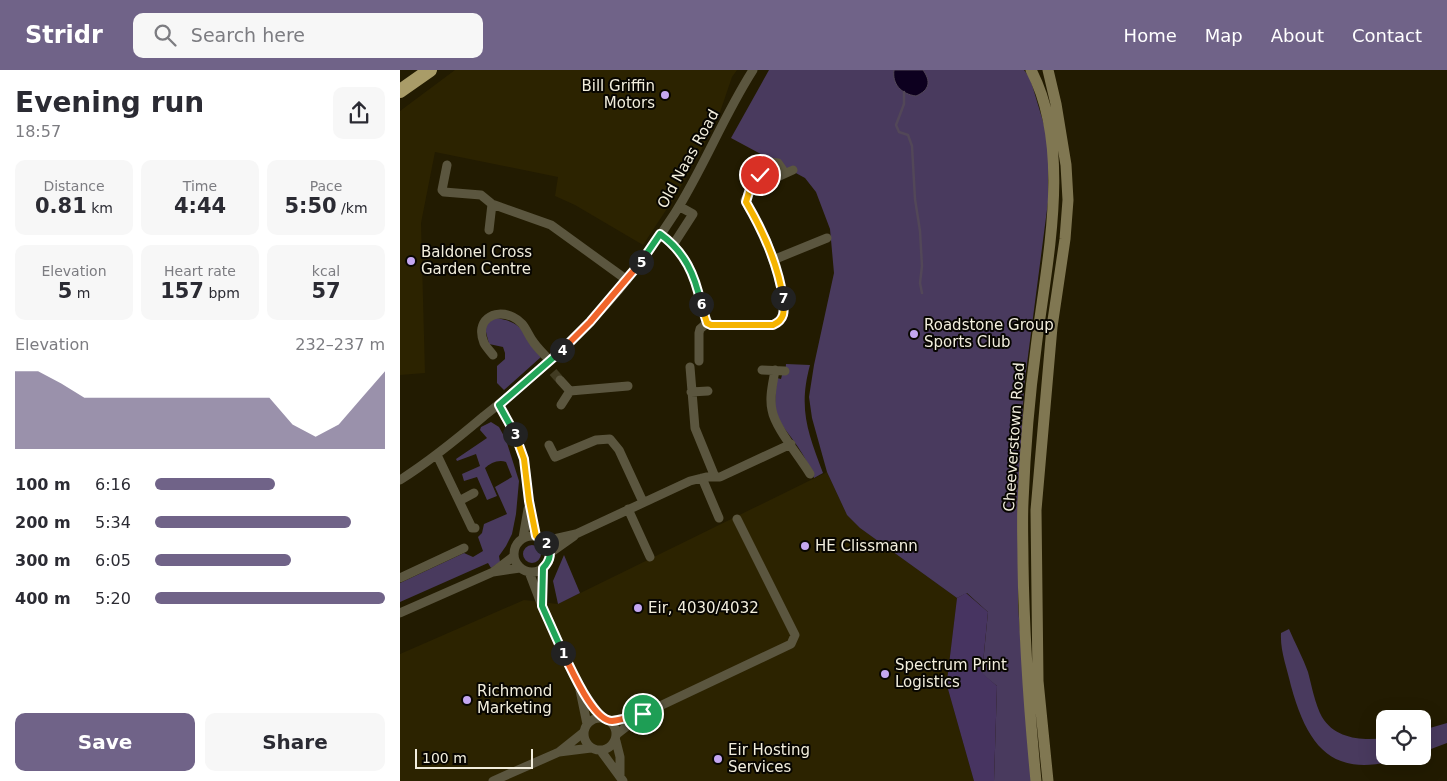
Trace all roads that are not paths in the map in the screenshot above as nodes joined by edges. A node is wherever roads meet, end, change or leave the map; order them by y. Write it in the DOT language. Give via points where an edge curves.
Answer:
graph roads {
  1 [pos="430,70"];
  2 [pos="754,70"];
  3 [pos="1031,70"];
  4 [pos="1048,70"];
  5 [pos="400,91"];
  6 [pos="447,165"];
  7 [pos="760,175"];
  8 [pos="492,204"];
  9 [pos="684,209"];
  10 [pos="489,230"];
  11 [pos="660,234"];
  12 [pos="827,238"];
  13 [pos="674,245"];
  14 [pos="773,260"];
  15 [pos="626,280"];
  16 [pos="707,323"];
  17 [pos="493,355"];
  18 [pos="700,361"];
  19 [pos="550,365"];
  20 [pos="690,367"];
  21 [pos="762,370"];
  22 [pos="560,380"];
  23 [pos="628,386"];
  24 [pos="570,391"];
  25 [pos="708,391"];
  26 [pos="691,392"];
  27 [pos="562,404"];
  28 [pos="499,405"];
  29 [pos="791,444"];
  30 [pos="549,445"];
  31 [pos="437,455"];
  32 [pos="810,474"];
  33 [pos="715,477"];
  34 [pos="702,478"];
  35 [pos="400,480"];
  36 [pos="474,493"];
  37 [pos="459,501"];
  38 [pos="529,501"];
  39 [pos="643,502"];
  40 [pos="628,509"];
  41 [pos="719,518"];
  42 [pos="737,519"];
  43 [pos="475,528"];
  44 [pos="576,534"];
  45 [pos="536,536"];
  46 [pos="523,538"];
  47 [pos="545,542"];
  48 [pos="464,548"];
  49 [pos="550,553"];
  50 [pos="514,556"];
  51 [pos="650,557"];
  52 [pos="543,568"];
  53 [pos="525,570"];
  54 [pos="493,572"];
  55 [pos="400,578"];
  56 [pos="542,606"];
  57 [pos="400,613"];
  58 [pos="580,688"];
  59 [pos="643,714"];
  60 [pos="606,719"];
  61 [pos="585,728"];
  62 [pos="616,738"];
  63 [pos="591,748"];
  64 [pos="601,751"];
  65 [pos="559,752"];
  66 [pos="621,778"];
  67 [pos="493,781"];
  68 [pos="1036,781"];
  69 [pos="1048,781"];
  1 -- 5 [label="highway"];
  2 -- 11 [label="street, Old Naas Road"];
  3 -- 68 [label="main road, Cheeverstown Road" via="1038,82 1051,134 1054,206 1027,432 1022,505 1028,704"];
  4 -- 69 [label="main road, Cheeverstown Road" via="1066,165 1068,200 1052,327 1036,510 1038,681"];
  6 -- 8 [label="street" via="444,192 481,195"];
  7 -- 7 [label="street" via="772,180 789,171 769,162"];
  7 -- 14 [label="street" via="745,200"];
  8 -- 10 [label="street"];
  8 -- 15 [label="street" via="551,225"];
  9 -- 13 [label="street" via="693,214"];
  11 -- 13 [label="street"];
  11 -- 15 [label="street, Old Naas Road"];
  12 -- 14 [label="street"];
  13 -- 16 [label="street" via="694,277"];
  14 -- 16 [label="street" via="784,311 780,321 773,325"];
  15 -- 19 [label="street, Old Naas Road"];
  16 -- 18 [label="street" via="698,333"];
  17 -- 19 [label="street" via="484,345 481,329 492,314 505,314 521,322"];
  19 -- 28 [label="street, Old Naas Road"];
  20 -- 26 [label="street"];
  21 -- 29 [label="street" via="780,371 771,400 772,412"];
  22 -- 24 [label="street"];
  23 -- 24 [label="street"];
  24 -- 27 [label="street"];
  25 -- 26 [label="street"];
  26 -- 33 [label="street" via="695,428"];
  28 -- 31 [label="street, Old Naas Road"];
  28 -- 38 [label="street" via="524,459"];
  29 -- 32 [label="street"];
  29 -- 33 [label="street"];
  30 -- 39 [label="street" via="555,457 596,440 610,439 619,450"];
  31 -- 35 [label="street, Old Naas Road"];
  31 -- 37 [label="street"];
  33 -- 34 [label="street"];
  34 -- 39 [label="street"];
  34 -- 41 [label="street"];
  36 -- 37 [label="street"];
  37 -- 43 [label="street" via="472,528"];
  38 -- 45 [label="street"];
  38 -- 46 [label="street"];
  39 -- 40 [label="street"];
  40 -- 44 [label="street"];
  40 -- 51 [label="street"];
  42 -- 59 [label="street" via="795,634 792,644"];
  44 -- 47 [label="street"];
  44 -- 49 [label="street"];
  45 -- 46 [label="street"];
  45 -- 47 [label="street"];
  46 -- 50 [label="street" via="516,546"];
  47 -- 49 [label="street"];
  48 -- 55 [label="street"];
  49 -- 52 [label="street"];
  50 -- 53 [label="street"];
  50 -- 54 [label="street"];
  52 -- 53 [label="street" via="539,571"];
  52 -- 56 [label="street"];
  53 -- 54 [label="street"];
  53 -- 56 [label="street"];
  54 -- 57 [label="street"];
  56 -- 58 [label="street"];
  58 -- 60 [label="street"];
  58 -- 61 [label="street"];
  59 -- 60 [label="street"];
  59 -- 62 [label="street"];
  60 -- 61 [label="street" via="594,719"];
  60 -- 62 [label="street" via="615,726"];
  61 -- 63 [label="street" via="586,743"];
  61 -- 65 [label="street"];
  62 -- 64 [label="street" via="609,749"];
  62 -- 66 [label="street"];
  63 -- 64 [label="street"];
  63 -- 65 [label="street"];
  64 -- 66 [label="street"];
  65 -- 67 [label="street"];
}
